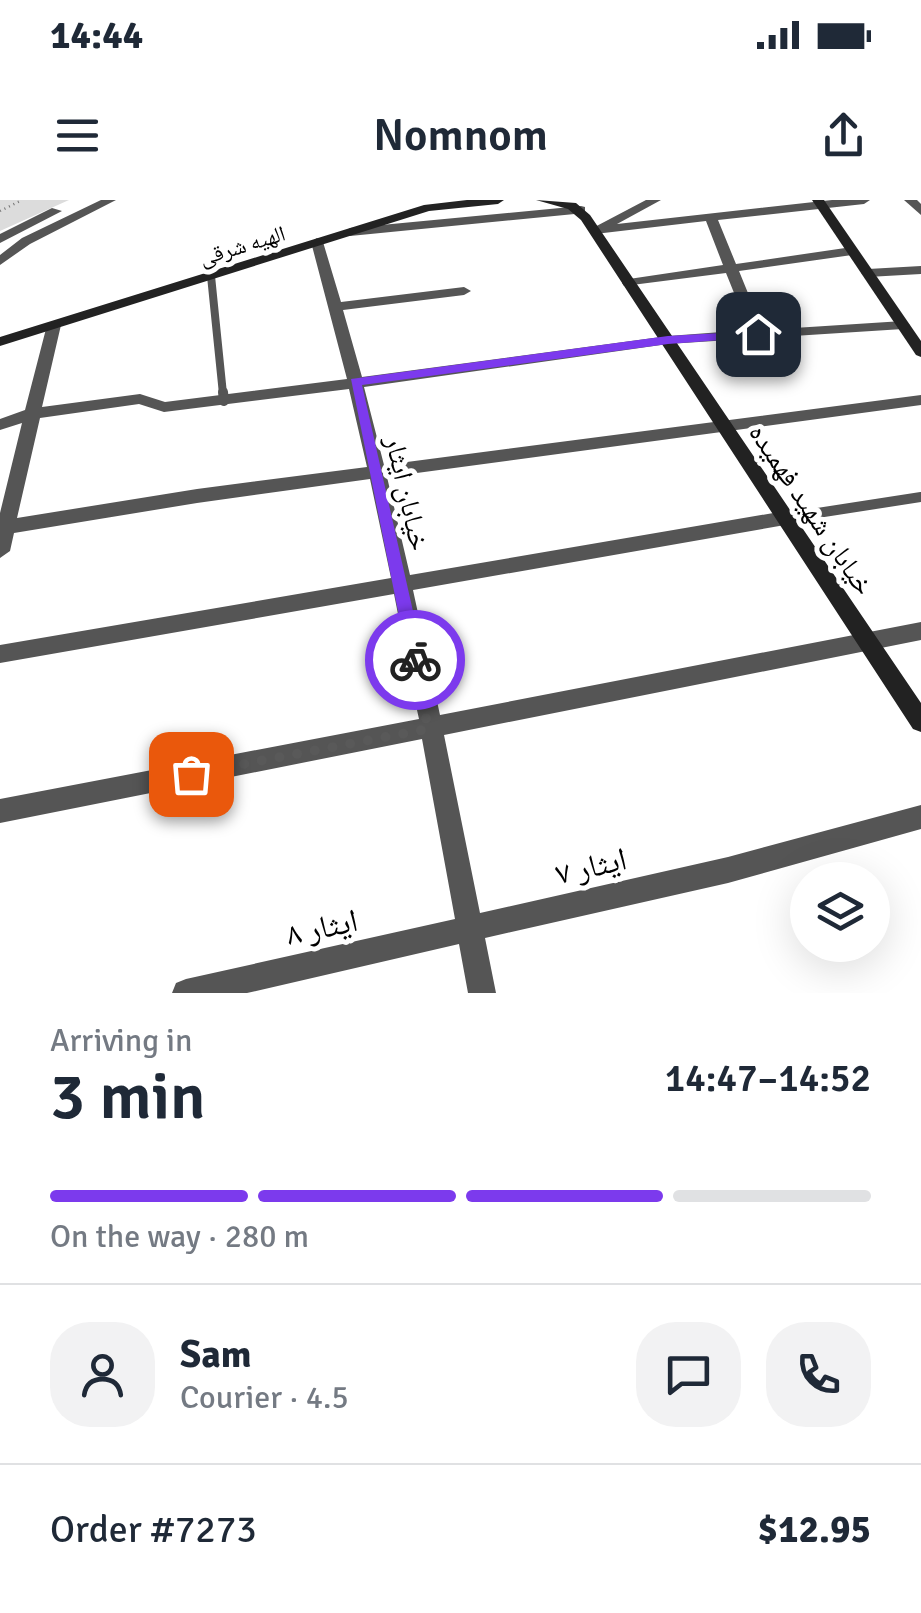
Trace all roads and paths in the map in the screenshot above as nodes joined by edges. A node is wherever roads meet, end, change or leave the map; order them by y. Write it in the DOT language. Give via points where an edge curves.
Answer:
graph roads {
  1 [pos="22,200"];
  2 [pos="81,200"];
  3 [pos="110,200"];
  4 [pos="424,200"];
  5 [pos="498,200"];
  6 [pos="542,200"];
  7 [pos="655,200"];
  8 [pos="864,200"];
  9 [pos="910,200"];
  10 [pos="819,201"];
  11 [pos="580,210"];
  12 [pos="0,211"];
  13 [pos="921,212"];
  14 [pos="710,216"];
  15 [pos="594,230"];
  16 [pos="350,232"];
  17 [pos="0,238"];
  18 [pos="317,242"];
  19 [pos="852,251"];
  20 [pos="0,261"];
  21 [pos="731,268"];
  22 [pos="921,270"];
  23 [pos="868,273"];
  24 [pos="211,276"];
  25 [pos="629,283"];
  26 [pos="464,291"];
  27 [pos="336,307"];
  28 [pos="54,325"];
  29 [pos="903,326"];
  30 [pos="0,334"];
  31 [pos="758,334"];
  32 [pos="668,340"];
  33 [pos="0,342"];
  34 [pos="921,352"];
  35 [pos="355,382"];
  36 [pos="921,400"];
  37 [pos="224,401"];
  38 [pos="32,414"];
  39 [pos="0,424"];
  40 [pos="726,428"];
  41 [pos="374,473"];
  42 [pos="921,497"];
  43 [pos="785,518"];
  44 [pos="2,528"];
  45 [pos="0,551"];
  46 [pos="401,585"];
  47 [pos="921,631"];
  48 [pos="866,639"];
  49 [pos="0,654"];
  50 [pos="921,722"];
  51 [pos="428,729"];
  52 [pos="0,811"];
  53 [pos="921,817"];
  54 [pos="470,930"];
  55 [pos="188,993"];
  56 [pos="482,993"];
  1 -- 12 [label="path"];
  2 -- 17 [label="street"];
  3 -- 20 [label="street"];
  4 -- 30 [label="street, الهیه شرقی"];
  5 -- 16 [label="street, الهیه شرقی" via="428,208"];
  6 -- 11 [label="street"];
  7 -- 15 [label="street"];
  8 -- 10 [label="street"];
  9 -- 13 [label="street"];
  10 -- 14 [label="street"];
  10 -- 19 [label="street"];
  11 -- 15 [label="street, خیابان شهید فهمیده"];
  11 -- 16 [label="street"];
  14 -- 15 [label="street"];
  14 -- 21 [label="street"];
  15 -- 25 [label="street, خیابان شهید فهمیده"];
  16 -- 18 [label="street, الهیه شرقی"];
  18 -- 24 [label="street, الهیه شرقی"];
  18 -- 27 [label="street, خیابان ایثار"];
  19 -- 21 [label="street"];
  19 -- 23 [label="street"];
  21 -- 25 [label="street"];
  21 -- 31 [label="street"];
  22 -- 23 [label="street"];
  23 -- 29 [label="street"];
  24 -- 28 [label="street, الهیه شرقی"];
  24 -- 37 [label="lane"];
  25 -- 32 [label="street, خیابان شهید فهمیده"];
  26 -- 27 [label="street"];
  27 -- 35 [label="street, خیابان ایثار"];
  28 -- 33 [label="street, الهیه شرقی"];
  28 -- 38 [label="street"];
  29 -- 31 [label="street"];
  29 -- 34 [label="street"];
  31 -- 32 [label="street"];
  32 -- 35 [label="street"];
  32 -- 40 [label="street, خیابان شهید فهمیده"];
  35 -- 37 [label="street"];
  35 -- 41 [label="street, خیابان ایثار"];
  36 -- 40 [label="street"];
  37 -- 38 [label="street" via="164,408 140,399"];
  38 -- 39 [label="street"];
  38 -- 44 [label="street"];
  40 -- 41 [label="street"];
  40 -- 43 [label="street, خیابان شهید فهمیده"];
  41 -- 44 [label="street"];
  41 -- 46 [label="street, خیابان ایثار"];
  42 -- 43 [label="lane"];
  43 -- 46 [label="street"];
  43 -- 48 [label="street, خیابان شهید فهمیده"];
  44 -- 45 [label="street"];
  46 -- 49 [label="street"];
  46 -- 51 [label="street, خیابان ایثار"];
  47 -- 48 [label="street"];
  48 -- 50 [label="street, خیابان شهید فهمیده"];
  48 -- 51 [label="street"];
  51 -- 52 [label="street"];
  51 -- 54 [label="street, خیابان ایثار"];
  53 -- 54 [label="street, ایثار ۷"];
  54 -- 55 [label="street, ایثار ۸"];
  54 -- 56 [label="street, خیابان ایثار"];
}
